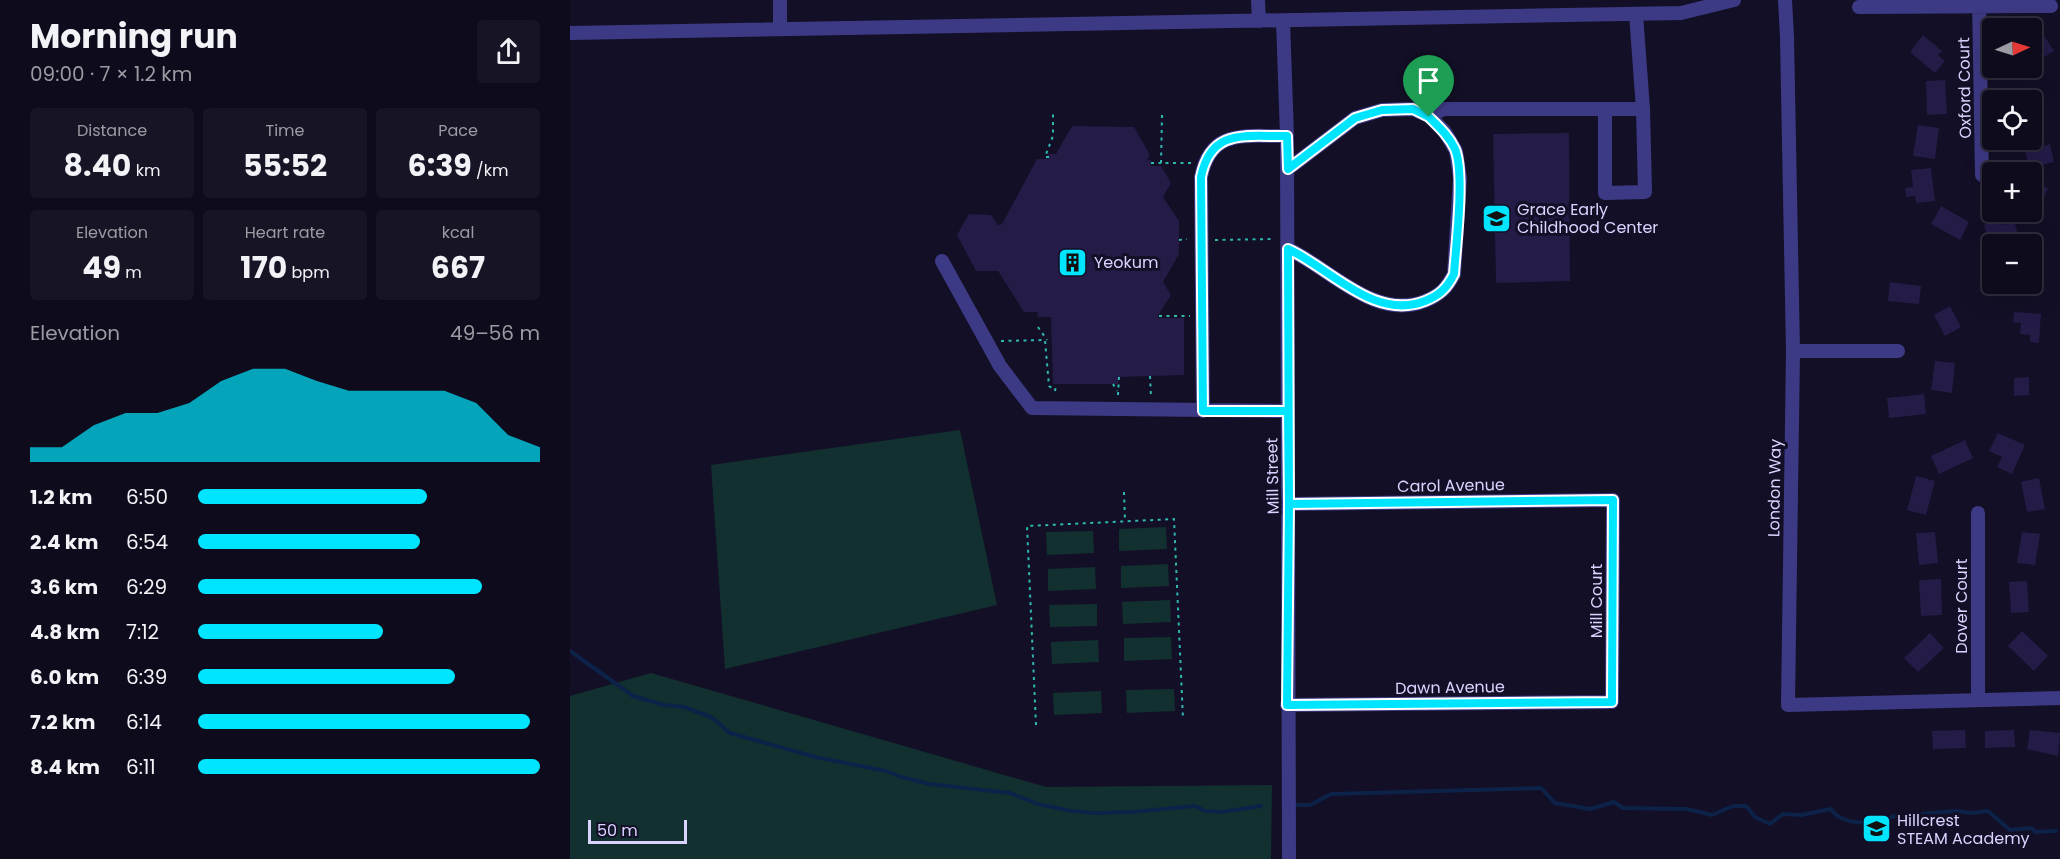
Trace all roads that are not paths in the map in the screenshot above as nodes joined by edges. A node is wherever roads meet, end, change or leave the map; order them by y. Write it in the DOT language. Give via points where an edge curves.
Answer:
graph roads {
  1 [pos="780,0"];
  2 [pos="1258,0"];
  3 [pos="1734,0"];
  4 [pos="1785,0"];
  5 [pos="1980,3"];
  6 [pos="2051,6"];
  7 [pos="1859,7"];
  8 [pos="1636,14"];
  9 [pos="1259,21"];
  10 [pos="1283,21"];
  11 [pos="780,29"];
  12 [pos="570,33"];
  13 [pos="1642,109"];
  14 [pos="1605,110"];
  15 [pos="1429,117"];
  16 [pos="1287,136"];
  17 [pos="1288,169"];
  18 [pos="1982,175"];
  19 [pos="1288,249"];
  20 [pos="942,261"];
  21 [pos="1793,351"];
  22 [pos="1898,351"];
  23 [pos="1203,411"];
  24 [pos="1288,411"];
  25 [pos="1613,500"];
  26 [pos="1289,504"];
  27 [pos="1978,513"];
  28 [pos="2060,698"];
  29 [pos="1978,699"];
  30 [pos="1612,702"];
  31 [pos="1287,705"];
  32 [pos="1289,859"];
  1 -- 11 [label="street"];
  2 -- 9 [label="street"];
  3 -- 8 [label="street" via="1682,13"];
  4 -- 21 [label="street, London Way"];
  5 -- 6 [label="street"];
  5 -- 7 [label="street"];
  5 -- 18 [label="street, Oxford Court"];
  8 -- 10 [label="street"];
  8 -- 13 [label="street"];
  9 -- 10 [label="street"];
  9 -- 11 [label="street"];
  10 -- 16 [label="street, Mill Street"];
  11 -- 12 [label="street"];
  13 -- 14 [label="street"];
  13 -- 14 [label="street" via="1645,192 1605,193"];
  14 -- 15 [label="street" via="1444,109"];
  15 -- 17 [label="street" via="1413,109 1382,110 1355,118"];
  15 -- 19 [label="street" via="1445,132 1456,151 1460,178 1454,274 1447,288 1408,306 1374,301"];
  16 -- 17 [label="street, Mill Street"];
  16 -- 23 [label="street" via="1232,137 1218,144 1204,161"];
  17 -- 19 [label="street, Mill Street"];
  19 -- 24 [label="street, Mill Street"];
  20 -- 23 [label="street" via="1000,366 1032,408"];
  21 -- 22 [label="street"];
  21 -- 29 [label="street, London Way" via="1788,705"];
  23 -- 24 [label="street"];
  24 -- 26 [label="street, Mill Street"];
  25 -- 26 [label="street, Carol Avenue"];
  25 -- 30 [label="street, Mill Court"];
  26 -- 31 [label="street, Mill Street"];
  27 -- 29 [label="street, Dover Court"];
  28 -- 29 [label="street, London Way"];
  30 -- 31 [label="street, Dawn Avenue"];
  31 -- 32 [label="street, Mill Street"];
}
